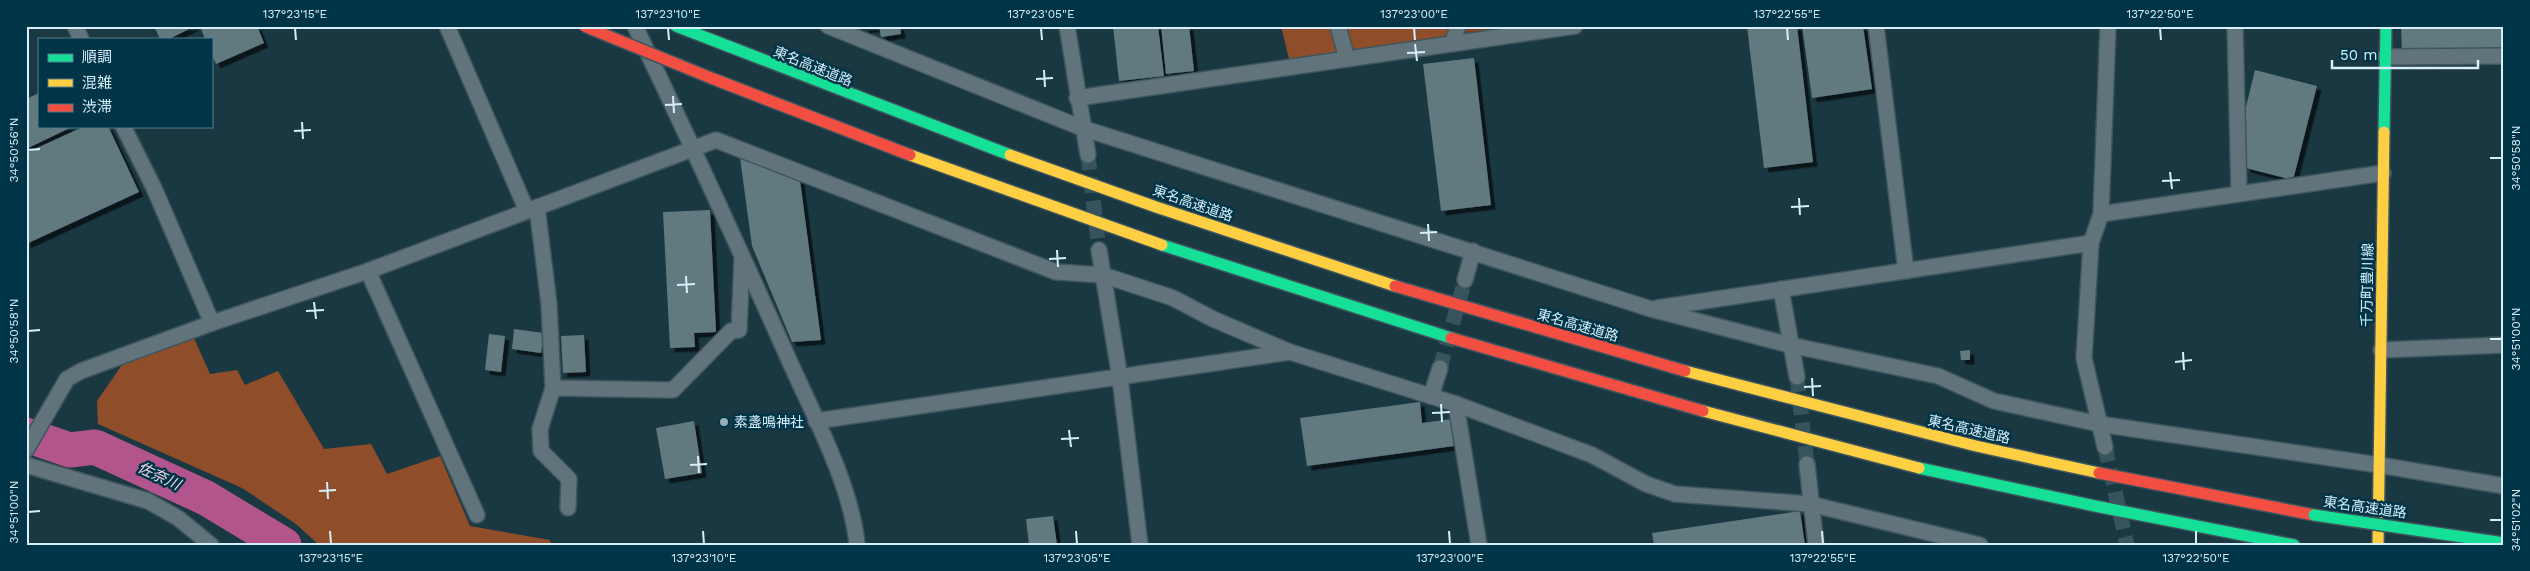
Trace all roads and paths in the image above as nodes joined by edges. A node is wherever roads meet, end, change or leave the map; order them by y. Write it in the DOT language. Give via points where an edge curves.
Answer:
graph roads {
  1 [pos="74,26"];
  2 [pos="446,26"];
  3 [pos="584,26"];
  4 [pos="635,26"];
  5 [pos="676,26"];
  6 [pos="828,26"];
  7 [pos="1067,26"];
  8 [pos="1338,26"];
  9 [pos="1458,26"];
  10 [pos="1575,26"];
  11 [pos="1876,26"];
  12 [pos="2108,26"];
  13 [pos="2235,26"];
  14 [pos="2386,26"];
  15 [pos="80,38"];
  16 [pos="1452,44"];
  17 [pos="2504,56"];
  18 [pos="2386,57"];
  19 [pos="1347,59"];
  20 [pos="1077,98"];
  21 [pos="124,128"];
  22 [pos="1082,128"];
  23 [pos="692,150"];
  24 [pos="1088,155"];
  25 [pos="2383,173"];
  26 [pos="2239,193"];
  27 [pos="532,209"];
  28 [pos="2101,214"];
  29 [pos="2091,243"];
  30 [pos="1099,250"];
  31 [pos="1473,251"];
  32 [pos="742,254"];
  33 [pos="368,271"];
  34 [pos="1906,271"];
  35 [pos="1103,275"];
  36 [pos="1465,280"];
  37 [pos="1781,289"];
  38 [pos="1651,309"];
  39 [pos="212,323"];
  40 [pos="1790,345"];
  41 [pos="2504,345"];
  42 [pos="2381,350"];
  43 [pos="1290,352"];
  44 [pos="1440,368"];
  45 [pos="1797,377"];
  46 [pos="1120,378"];
  47 [pos="553,388"];
  48 [pos="1431,396"];
  49 [pos="1456,404"];
  50 [pos="816,421"];
  51 [pos="2099,424"];
  52 [pos="2105,447"];
  53 [pos="26,450"];
  54 [pos="1807,464"];
  55 [pos="26,465"];
  56 [pos="2379,465"];
  57 [pos="2504,486"];
  58 [pos="1810,504"];
  59 [pos="568,508"];
  60 [pos="477,515"];
  61 [pos="2504,543"];
  62 [pos="210,545"];
  63 [pos="856,545"];
  64 [pos="1140,545"];
  65 [pos="1479,545"];
  66 [pos="1816,545"];
  67 [pos="1980,545"];
  68 [pos="2294,545"];
  69 [pos="2378,545"];
  1 -- 15 [label="street"];
  2 -- 27 [label="street"];
  3 -- 68 [label="main road, bridge" via="825,124 1014,193 1222,266 1474,347 1762,428 1973,480"];
  4 -- 23 [label="street"];
  5 -- 61 [label="main road, 東名高速道路, bridge" via="837,92 1026,162 1234,233 1485,314 1770,395 1978,447 2314,515"];
  6 -- 22 [label="street"];
  7 -- 20 [label="street"];
  8 -- 19 [label="street"];
  9 -- 16 [label="street"];
  10 -- 16 [label="street"];
  11 -- 34 [label="street"];
  12 -- 28 [label="street"];
  13 -- 26 [label="street"];
  14 -- 18 [label="main road, 千万町豊川線"];
  16 -- 19 [label="street"];
  17 -- 18 [label="street"];
  18 -- 25 [label="main road, 千万町豊川線"];
  19 -- 20 [label="street"];
  20 -- 22 [label="street"];
  21 -- 39 [label="street" via="154,188"];
  22 -- 24 [label="street"];
  22 -- 31 [label="street"];
  23 -- 27 [label="street"];
  23 -- 32 [label="street"];
  23 -- 35 [label="street" via="716,140 1056,272"];
  25 -- 26 [label="street"];
  25 -- 42 [label="main road, 千万町豊川線"];
  26 -- 28 [label="street"];
  27 -- 33 [label="street"];
  27 -- 47 [label="street" via="549,304"];
  28 -- 29 [label="street"];
  29 -- 34 [label="street"];
  29 -- 51 [label="street" via="2084,358"];
  30 -- 35 [label="street"];
  31 -- 36 [label="street"];
  31 -- 38 [label="street"];
  32 -- 47 [label="street" via="739,330 731,330 673,390"];
  32 -- 50 [label="street"];
  33 -- 39 [label="street"];
  33 -- 60 [label="street"];
  34 -- 37 [label="street"];
  35 -- 43 [label="street" via="1173,298"];
  35 -- 46 [label="street"];
  37 -- 38 [label="street"];
  37 -- 40 [label="street"];
  38 -- 40 [label="street"];
  39 -- 53 [label="street" via="67,379"];
  40 -- 45 [label="street"];
  40 -- 51 [label="street" via="1938,376 1994,401"];
  41 -- 42 [label="street"];
  42 -- 56 [label="main road, 千万町豊川線"];
  43 -- 46 [label="street"];
  43 -- 48 [label="street"];
  44 -- 48 [label="street"];
  46 -- 50 [label="street"];
  46 -- 64 [label="street"];
  47 -- 59 [label="street" via="540,429 541,451 569,479"];
  48 -- 49 [label="street"];
  49 -- 58 [label="street" via="1592,455 1646,484 1675,494"];
  49 -- 65 [label="street"];
  50 -- 63 [label="street" via="844,490"];
  51 -- 52 [label="street"];
  51 -- 56 [label="street"];
  54 -- 58 [label="street"];
  55 -- 62 [label="street" via="148,501 178,518"];
  56 -- 57 [label="street"];
  56 -- 69 [label="main road, 千万町豊川線"];
  58 -- 66 [label="street"];
  58 -- 67 [label="street"];
}
